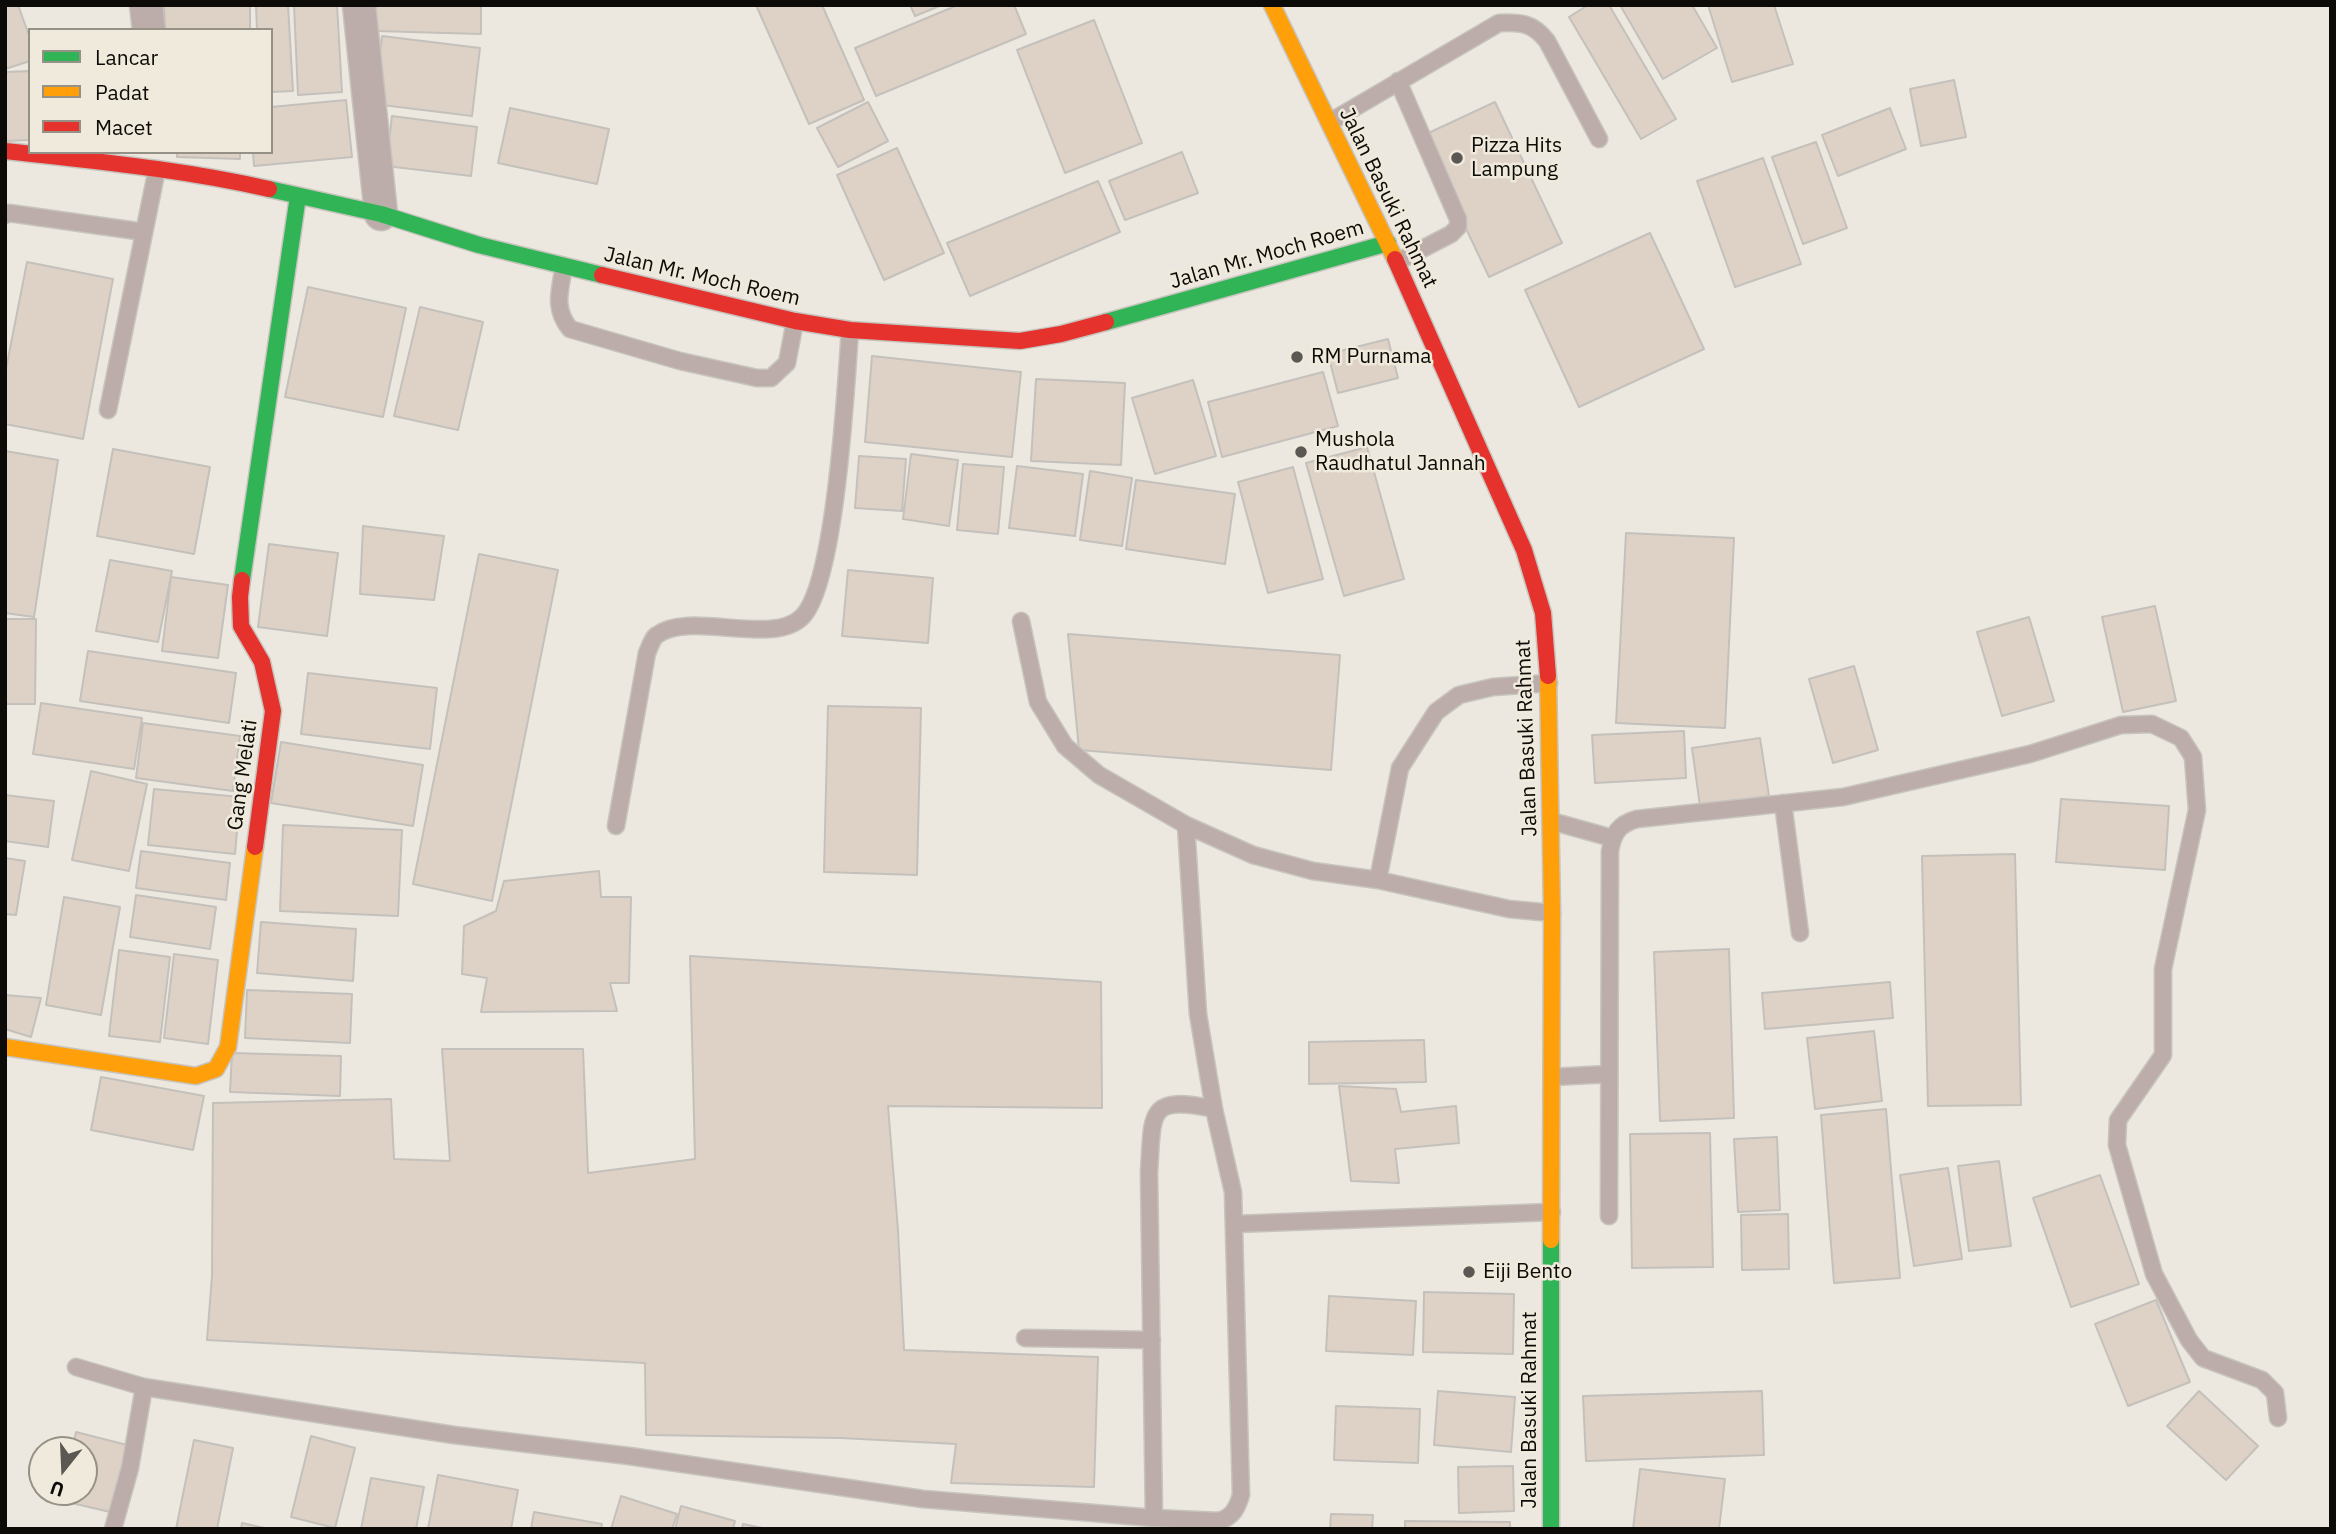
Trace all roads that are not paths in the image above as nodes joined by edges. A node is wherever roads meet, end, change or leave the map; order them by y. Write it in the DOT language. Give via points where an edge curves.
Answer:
graph roads {
  1 [pos="146,5"];
  2 [pos="359,5"];
  3 [pos="1272,5"];
  4 [pos="149,28"];
  5 [pos="1398,81"];
  6 [pos="1329,123"];
  7 [pos="1599,139"];
  8 [pos="5,151"];
  9 [pos="28,153"];
  10 [pos="42,154"];
  11 [pos="165,164"];
  12 [pos="298,195"];
  13 [pos="380,214"];
  14 [pos="5,215"];
  15 [pos="144,232"];
  16 [pos="1388,243"];
  17 [pos="1396,262"];
  18 [pos="564,266"];
  19 [pos="795,321"];
  20 [pos="849,330"];
  21 [pos="108,410"];
  22 [pos="1021,621"];
  23 [pos="1549,683"];
  24 [pos="1783,803"];
  25 [pos="1550,821"];
  26 [pos="1186,825"];
  27 [pos="616,826"];
  28 [pos="1612,838"];
  29 [pos="1378,880"];
  30 [pos="1552,913"];
  31 [pos="1800,933"];
  32 [pos="5,1046"];
  33 [pos="1609,1074"];
  34 [pos="1550,1077"];
  35 [pos="1214,1109"];
  36 [pos="1552,1212"];
  37 [pos="1609,1216"];
  38 [pos="1235,1224"];
  39 [pos="1026,1338"];
  40 [pos="1152,1340"];
  41 [pos="76,1367"];
  42 [pos="144,1387"];
  43 [pos="2278,1418"];
  44 [pos="1154,1518"];
  45 [pos="113,1529"];
  46 [pos="1551,1529"];
  1 -- 4 [label="street"];
  2 -- 13 [label="street"];
  3 -- 6 [label="street, Jalan Basuki Rahmat"];
  5 -- 6 [label="lane"];
  5 -- 7 [label="lane" via="1499,23 1530,25 1546,41"];
  5 -- 17 [label="lane" via="1458,227"];
  6 -- 16 [label="street, Jalan Basuki Rahmat"];
  8 -- 9 [label="street, Jalan Mr. Moch Roem"];
  10 -- 11 [label="street, Jalan Mr. Moch Roem"];
  11 -- 12 [label="street, Jalan Mr. Moch Roem"];
  11 -- 15 [label="lane"];
  12 -- 13 [label="street, Jalan Mr. Moch Roem"];
  12 -- 32 [label="street, Gang Melati" via="240,597 241,626 261,662 273,711 228,1047 216,1069 196,1076"];
  13 -- 18 [label="street, Jalan Mr. Moch Roem"];
  14 -- 15 [label="lane"];
  15 -- 21 [label="lane"];
  16 -- 17 [label="street, Jalan Basuki Rahmat"];
  16 -- 20 [label="street, Jalan Mr. Moch Roem" via="1061,334 1020,341"];
  17 -- 23 [label="street, Jalan Basuki Rahmat" via="1524,550 1543,612"];
  18 -- 19 [label="street, Jalan Mr. Moch Roem"];
  18 -- 19 [label="lane" via="558,301 560,317 570,330 681,361 771,378 788,363"];
  19 -- 20 [label="street, Jalan Mr. Moch Roem"];
  20 -- 27 [label="lane" via="835,504 812,601 802,618 784,628 673,626 655,636 647,653"];
  22 -- 26 [label="lane" via="1038,702 1065,746 1099,775"];
  23 -- 25 [label="street, Jalan Basuki Rahmat"];
  23 -- 29 [label="lane" via="1459,695 1436,712 1400,768"];
  24 -- 28 [label="lane" via="1637,819 1624,823"];
  24 -- 31 [label="lane"];
  24 -- 43 [label="lane" via="1843,797 2030,754 2121,725 2152,724 2181,738 2193,757 2197,810 2163,969 2163,1055 2118,1120 2117,1145 2154,1274 2189,1340 2203,1358 2262,1380 2275,1393"];
  25 -- 28 [label="lane"];
  25 -- 30 [label="street, Jalan Basuki Rahmat"];
  26 -- 29 [label="lane" via="1265,858 1313,871"];
  26 -- 35 [label="lane" via="1198,1014"];
  28 -- 33 [label="lane"];
  29 -- 30 [label="lane" via="1509,909"];
  30 -- 34 [label="street, Jalan Basuki Rahmat"];
  33 -- 34 [label="lane"];
  33 -- 37 [label="lane"];
  34 -- 36 [label="street, Jalan Basuki Rahmat"];
  35 -- 38 [label="lane" via="1233,1192"];
  35 -- 40 [label="lane" via="1165,1105 1152,1124"];
  36 -- 38 [label="lane"];
  36 -- 46 [label="street, Jalan Basuki Rahmat"];
  38 -- 44 [label="lane" via="1241,1495 1227,1519"];
  39 -- 40 [label="lane"];
  40 -- 44 [label="lane"];
  41 -- 42 [label="lane"];
  42 -- 44 [label="lane" via="923,1499"];
  42 -- 45 [label="lane" via="130,1468"];
}
